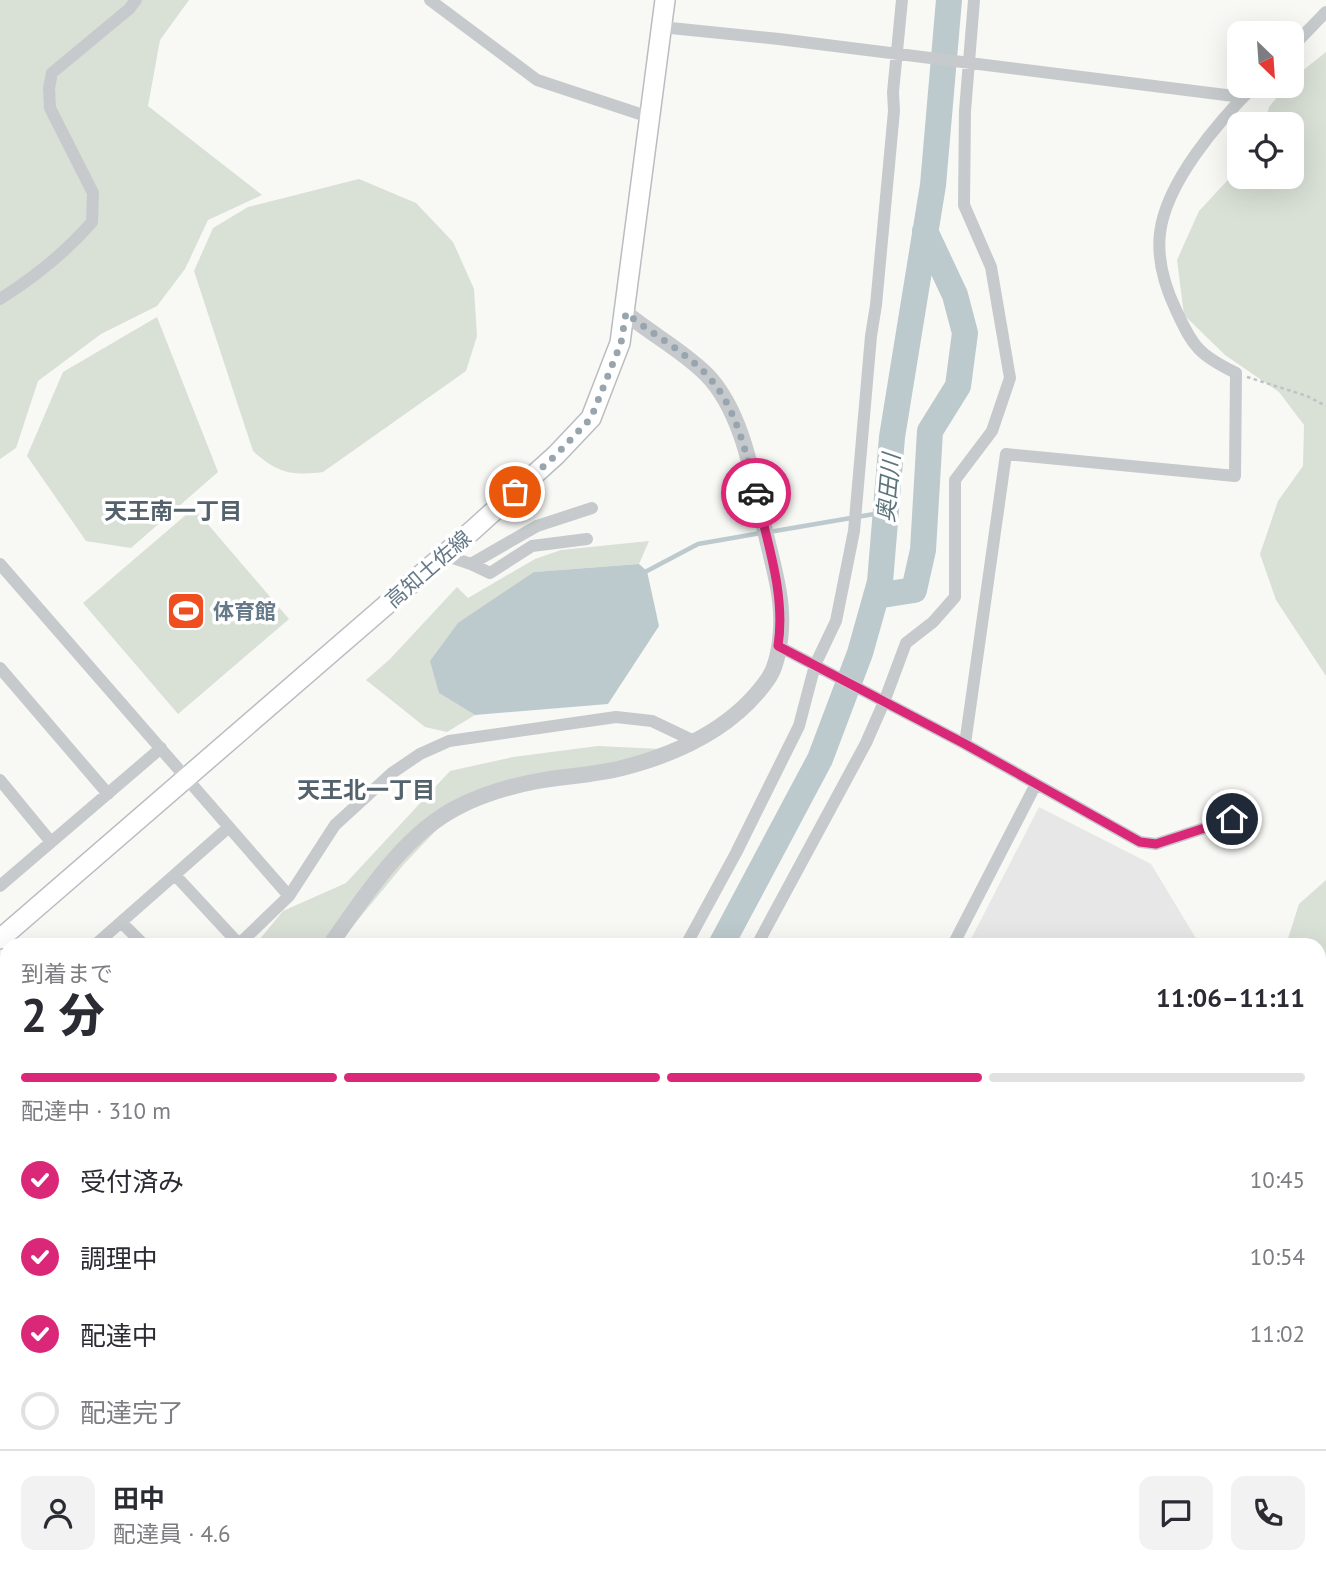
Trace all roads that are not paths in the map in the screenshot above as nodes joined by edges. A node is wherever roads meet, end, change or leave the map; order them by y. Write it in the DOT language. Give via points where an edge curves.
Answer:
graph roads {
  1 [pos="136,0"];
  2 [pos="430,0"];
  3 [pos="665,0"];
  4 [pos="902,0"];
  5 [pos="974,0"];
  6 [pos="1326,12"];
  7 [pos="661,27"];
  8 [pos="1304,35"];
  9 [pos="897,54"];
  10 [pos="967,64"];
  11 [pos="1227,95"];
  12 [pos="1241,98"];
  13 [pos="649,117"];
  14 [pos="0,299"];
  15 [pos="626,313"];
  16 [pos="592,508"];
  17 [pos="587,539"];
  18 [pos="444,555"];
  19 [pos="471,564"];
  20 [pos="3,574"];
  21 [pos="778,646"];
  22 [pos="816,665"];
  23 [pos="0,668"];
  24 [pos="884,702"];
  25 [pos="694,741"];
  26 [pos="965,744"];
  27 [pos="161,748"];
  28 [pos="187,777"];
  29 [pos="0,780"];
  30 [pos="1036,784"];
  31 [pos="108,794"];
  32 [pos="1232,819"];
  33 [pos="229,827"];
  34 [pos="51,842"];
  35 [pos="176,875"];
  36 [pos="0,886"];
  37 [pos="289,896"];
  38 [pos="122,923"];
  39 [pos="1,938"];
  40 [pos="104,938"];
  41 [pos="137,938"];
  42 [pos="234,938"];
  43 [pos="245,938"];
  44 [pos="335,938"];
  45 [pos="690,938"];
  46 [pos="761,938"];
  47 [pos="957,938"];
  1 -- 14 [label="street" via="52,73 49,88 50,108 93,193 92,222 30,281"];
  2 -- 13 [label="street" via="537,80"];
  3 -- 7 [label="main road, 高知土佐線"];
  4 -- 9 [label="street"];
  5 -- 10 [label="street"];
  6 -- 8 [label="street"];
  7 -- 9 [label="street"];
  7 -- 13 [label="main road, 高知土佐線"];
  9 -- 10 [label="street"];
  9 -- 22 [label="street" via="854,531 836,621"];
  10 -- 11 [label="street"];
  10 -- 24 [label="street" via="964,205 991,267 1010,378 992,431 954,480 955,597 906,643"];
  12 -- 26 [label="street" via="1172,191 1160,232 1166,291 1191,342 1211,361 1236,373 1235,476 1006,454"];
  13 -- 15 [label="main road, 高知土佐線"];
  15 -- 18 [label="main road, 高知土佐線" via="621,343 591,418"];
  15 -- 21 [label="street" via="705,373 729,406 748,460 778,588"];
  16 -- 19 [label="street" via="537,526"];
  17 -- 19 [label="street" via="532,546 490,573"];
  18 -- 19 [label="street"];
  18 -- 28 [label="main road, 高知土佐線"];
  20 -- 27 [label="street"];
  21 -- 22 [label="street"];
  21 -- 25 [label="street" via="775,663 760,689 719,729"];
  22 -- 24 [label="street"];
  22 -- 45 [label="street" via="799,726"];
  23 -- 31 [label="street"];
  24 -- 26 [label="street"];
  24 -- 46 [label="street"];
  25 -- 37 [label="street" via="652,721 616,717 449,741 419,754 393,773 335,825"];
  25 -- 44 [label="street" via="620,768 536,781 457,807 411,842"];
  26 -- 30 [label="street"];
  27 -- 28 [label="street"];
  27 -- 31 [label="street"];
  28 -- 33 [label="street"];
  28 -- 39 [label="main road, 高知土佐線"];
  29 -- 34 [label="street"];
  30 -- 32 [label="street" via="1140,842 1156,844"];
  30 -- 47 [label="street"];
  31 -- 34 [label="street"];
  33 -- 35 [label="street"];
  33 -- 37 [label="street"];
  34 -- 36 [label="street"];
  35 -- 38 [label="street"];
  35 -- 42 [label="street"];
  37 -- 43 [label="street"];
  38 -- 40 [label="street"];
  38 -- 41 [label="street"];
}
